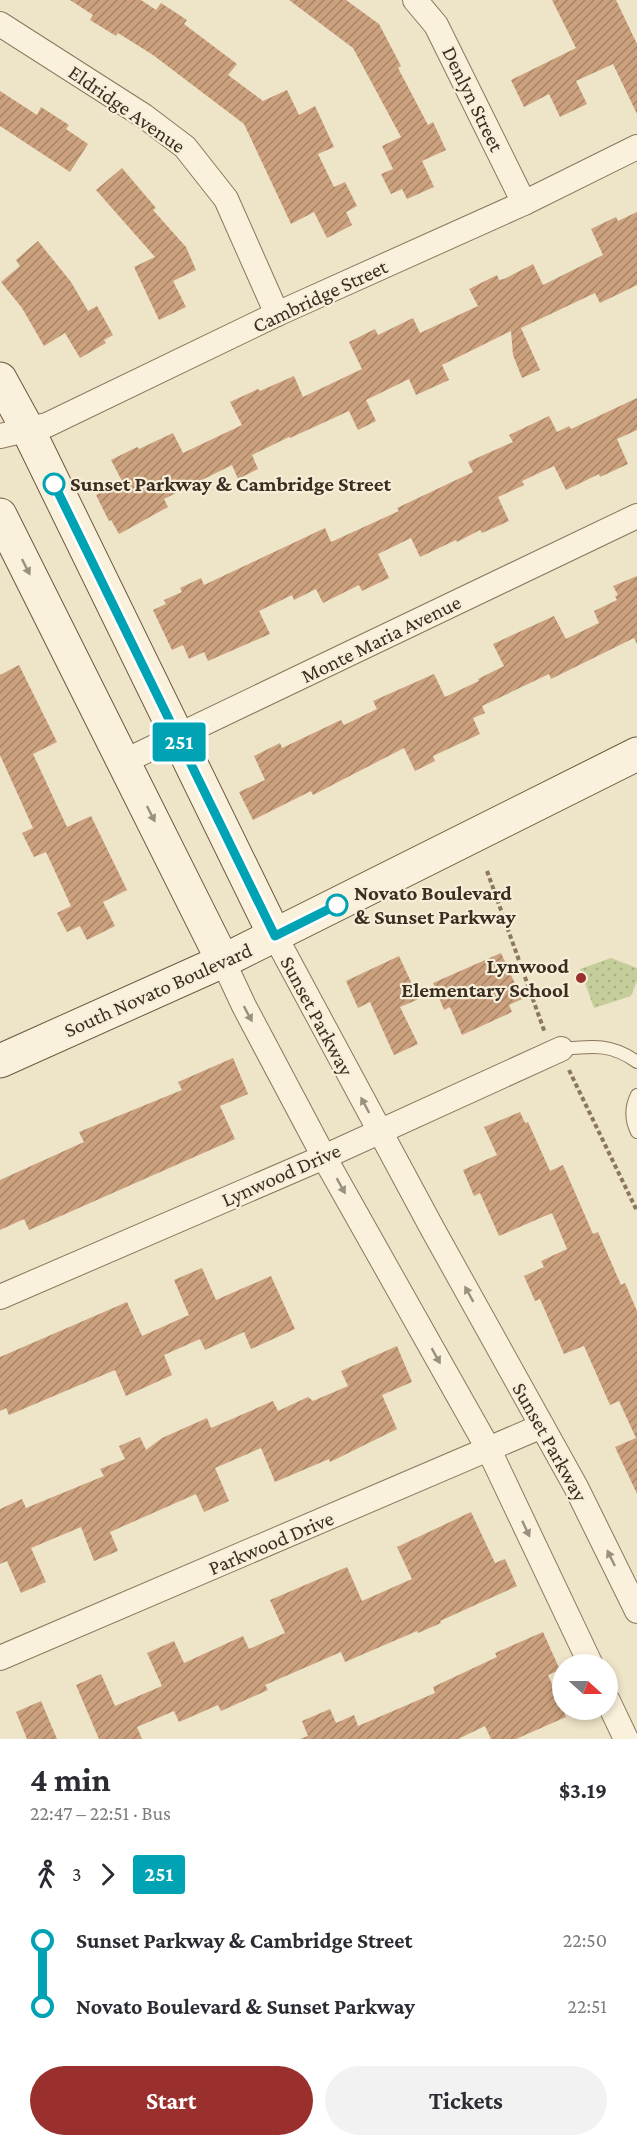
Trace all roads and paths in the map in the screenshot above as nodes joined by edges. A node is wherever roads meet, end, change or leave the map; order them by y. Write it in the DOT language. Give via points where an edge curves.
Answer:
graph roads {
  1 [pos="415,0"];
  2 [pos="0,24"];
  3 [pos="637,147"];
  4 [pos="524,203"];
  5 [pos="277,314"];
  6 [pos="0,379"];
  7 [pos="14,433"];
  8 [pos="0,515"];
  9 [pos="637,516"];
  10 [pos="177,737"];
  11 [pos="637,754"];
  12 [pos="124,762"];
  13 [pos="487,871"];
  14 [pos="275,936"];
  15 [pos="223,961"];
  16 [pos="558,1051"];
  17 [pos="0,1061"];
  18 [pos="637,1062"];
  19 [pos="637,1095"];
  20 [pos="379,1131"];
  21 [pos="637,1132"];
  22 [pos="324,1157"];
  23 [pos="637,1211"];
  24 [pos="0,1297"];
  25 [pos="542,1426"];
  26 [pos="489,1450"];
  27 [pos="637,1611"];
  28 [pos="586,1654"];
  29 [pos="0,1658"];
  30 [pos="617,1720"];
  31 [pos="626,1739"];
  1 -- 4 [label="street, Denlyn Street" via="436,26"];
  2 -- 5 [label="street, Eldridge Avenue" via="144,116 185,147 226,199"];
  3 -- 4 [label="street, Cambridge Street"];
  4 -- 5 [label="street, Cambridge Street"];
  5 -- 7 [label="street, Cambridge Street" via="47,425"];
  6 -- 7 [label="main road, Sunset Parkway"];
  7 -- 10 [label="main road, Sunset Parkway"];
  8 -- 12 [label="main road, one-way"];
  9 -- 10 [label="street, Monte Maria Avenue"];
  10 -- 12 [label="street, Monte Maria Avenue"];
  10 -- 14 [label="main road, Sunset Parkway"];
  11 -- 14 [label="main road, South Novato Boulevard"];
  12 -- 15 [label="main road, one-way"];
  13 -- 16 [label="path"];
  14 -- 15 [label="main road, South Novato Boulevard"];
  20 -- 14 [label="street, Sunset Parkway, one-way"];
  15 -- 17 [label="main road, South Novato Boulevard"];
  15 -- 22 [label="street, one-way"];
  16 -- 18 [label="lane" via="600,1045"];
  16 -- 20 [label="street, Lynwood Drive"];
  16 -- 23 [label="path"];
  19 -- 21 [label="lane" via="632,1116"];
  20 -- 22 [label="street, Lynwood Drive"];
  25 -- 20 [label="street, Sunset Parkway, one-way"];
  22 -- 24 [label="street, Lynwood Drive"];
  22 -- 26 [label="street, one-way"];
  25 -- 26 [label="street, Parkwood Drive"];
  27 -- 25 [label="street, Sunset Parkway, one-way"];
  26 -- 28 [label="street, one-way"];
  26 -- 29 [label="street, Parkwood Drive"];
  30 -- 31 [label="street"];
}
